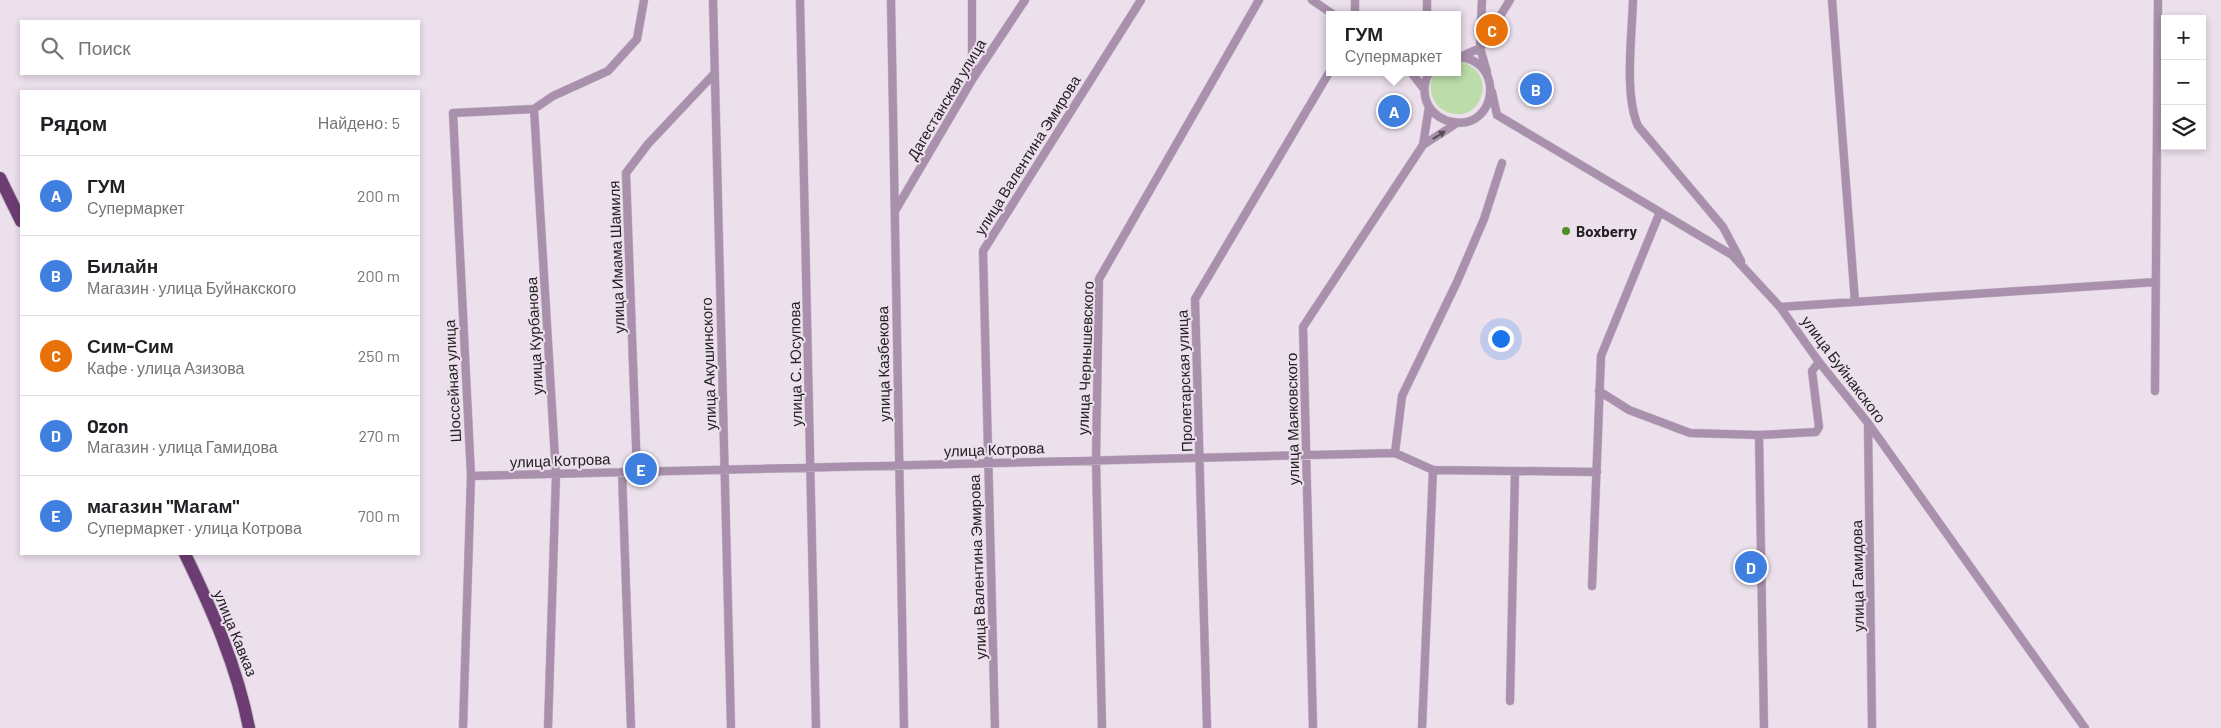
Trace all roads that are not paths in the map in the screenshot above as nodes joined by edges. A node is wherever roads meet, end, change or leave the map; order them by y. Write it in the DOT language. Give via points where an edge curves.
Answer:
graph roads {
  1 [pos="644,0"];
  2 [pos="713,0"];
  3 [pos="800,0"];
  4 [pos="891,0"];
  5 [pos="972,0"];
  6 [pos="1024,0"];
  7 [pos="1141,0"];
  8 [pos="1259,0"];
  9 [pos="1312,0"];
  10 [pos="1482,0"];
  11 [pos="1510,0"];
  12 [pos="1632,0"];
  13 [pos="1832,0"];
  14 [pos="2158,0"];
  15 [pos="1328,11"];
  16 [pos="1480,48"];
  17 [pos="1461,56"];
  18 [pos="1461,57"];
  19 [pos="713,76"];
  20 [pos="1327,76"];
  21 [pos="1414,76"];
  22 [pos="1429,76"];
  23 [pos="1488,77"];
  24 [pos="972,80"];
  25 [pos="1491,88"];
  26 [pos="1424,89"];
  27 [pos="1429,107"];
  28 [pos="534,109"];
  29 [pos="1497,115"];
  30 [pos="1476,117"];
  31 [pos="1457,123"];
  32 [pos="1423,145"];
  33 [pos="1502,163"];
  34 [pos="0,178"];
  35 [pos="1660,212"];
  36 [pos="894,213"];
  37 [pos="20,219"];
  38 [pos="1743,267"];
  39 [pos="2156,282"];
  40 [pos="1855,302"];
  41 [pos="1780,307"];
  42 [pos="1819,362"];
  43 [pos="2155,390"];
  44 [pos="1599,391"];
  45 [pos="1868,423"];
  46 [pos="1760,435"];
  47 [pos="1395,453"];
  48 [pos="1306,454"];
  49 [pos="1200,457"];
  50 [pos="1096,460"];
  51 [pos="988,463"];
  52 [pos="899,465"];
  53 [pos="811,467"];
  54 [pos="725,470"];
  55 [pos="1433,470"];
  56 [pos="1515,471"];
  57 [pos="622,472"];
  58 [pos="637,472"];
  59 [pos="1597,472"];
  60 [pos="556,475"];
  61 [pos="471,476"];
  62 [pos="185,555"];
  63 [pos="1592,586"];
  64 [pos="1510,701"];
  65 [pos="249,728"];
  66 [pos="463,728"];
  67 [pos="548,728"];
  68 [pos="630,728"];
  69 [pos="731,728"];
  70 [pos="816,728"];
  71 [pos="904,728"];
  72 [pos="996,728"];
  73 [pos="1102,728"];
  74 [pos="1207,728"];
  75 [pos="1313,728"];
  76 [pos="1422,728"];
  77 [pos="1764,728"];
  78 [pos="1872,728"];
  79 [pos="2085,728"];
  1 -- 28 [label="street" via="637,39 608,71 553,96"];
  2 -- 19 [label="street, улица Акушинского"];
  3 -- 53 [label="street, улица С. Юсупова"];
  4 -- 36 [label="street, улица Казбекова"];
  5 -- 24 [label="street"];
  6 -- 24 [label="street, Дагестанская улица"];
  7 -- 51 [label="street, улица Валентина Эмирова" via="983,251"];
  8 -- 50 [label="street, улица Чернышевского" via="1099,280"];
  9 -- 15 [label="street"];
  10 -- 16 [label="street"];
  11 -- 16 [label="street"];
  12 -- 38 [label="street" via="1632,113 1638,126 1724,227"];
  13 -- 40 [label="street"];
  14 -- 39 [label="street"];
  16 -- 17 [label="street"];
  16 -- 23 [label="street"];
  18 -- 23 [label="street" via="1482,67"];
  19 -- 54 [label="street, улица Акушинского"];
  19 -- 58 [label="street, улица Имама Шамиля" via="648,144 626,173"];
  20 -- 49 [label="street, Пролетарская улица" via="1195,300"];
  21 -- 26 [label="street"];
  22 -- 26 [label="street"];
  23 -- 25 [label="street"];
  24 -- 36 [label="street, Дагестанская улица"];
  25 -- 29 [label="street"];
  25 -- 30 [label="street" via="1487,104"];
  26 -- 27 [label="street"];
  27 -- 31 [label="street" via="1447,122"];
  27 -- 32 [label="street"];
  28 -- 60 [label="street, улица Курбанова"];
  28 -- 61 [label="street, Шоссейная улица" via="453,114"];
  29 -- 30 [label="street"];
  29 -- 35 [label="street, улица Буйнакского"];
  30 -- 31 [label="street"];
  32 -- 31 [label="street, one-way"];
  32 -- 48 [label="street, улица Маяковского" via="1303,327"];
  33 -- 47 [label="street" via="1484,219 1457,282 1402,396"];
  34 -- 37 [label="highway"];
  35 -- 38 [label="street, улица Буйнакского" via="1732,255"];
  35 -- 44 [label="street" via="1601,356"];
  36 -- 52 [label="street, улица Казбекова"];
  38 -- 41 [label="street, улица Буйнакского"];
  39 -- 40 [label="street"];
  39 -- 43 [label="street"];
  40 -- 41 [label="street"];
  41 -- 42 [label="street, улица Буйнакского"];
  42 -- 45 [label="street, улица Буйнакского"];
  42 -- 46 [label="street" via="1812,371 1818,431"];
  44 -- 46 [label="street" via="1629,410 1690,433"];
  44 -- 59 [label="street"];
  45 -- 78 [label="street, улица Гамидова"];
  45 -- 79 [label="street, улица Буйнакского"];
  46 -- 77 [label="street"];
  47 -- 48 [label="street, улица Котрова"];
  47 -- 55 [label="street, улица Котрова"];
  48 -- 49 [label="street, улица Котрова"];
  48 -- 75 [label="street, улица Маяковского"];
  49 -- 50 [label="street, улица Котрова"];
  49 -- 74 [label="street, Пролетарская улица"];
  50 -- 51 [label="street, улица Котрова"];
  50 -- 73 [label="street, улица Чернышевского"];
  51 -- 52 [label="street, улица Котрова"];
  51 -- 72 [label="street, улица Валентина Эмирова"];
  52 -- 53 [label="street, улица Котрова"];
  52 -- 71 [label="street, улица Казбекова"];
  53 -- 54 [label="street, улица Котрова"];
  53 -- 70 [label="street, улица С. Юсупова"];
  54 -- 58 [label="street, улица Котрова"];
  54 -- 69 [label="street, улица Акушинского"];
  55 -- 56 [label="street, улица Котрова"];
  55 -- 76 [label="street"];
  56 -- 59 [label="street, улица Котрова"];
  56 -- 64 [label="street"];
  57 -- 58 [label="street, улица Котрова"];
  57 -- 60 [label="street, улица Котрова"];
  57 -- 68 [label="street"];
  59 -- 63 [label="street"];
  60 -- 61 [label="street, улица Котрова"];
  60 -- 67 [label="street, улица Курбанова"];
  61 -- 66 [label="street, Шоссейная улица"];
  62 -- 65 [label="highway, улица Кавказ" via="231,659"];
}
